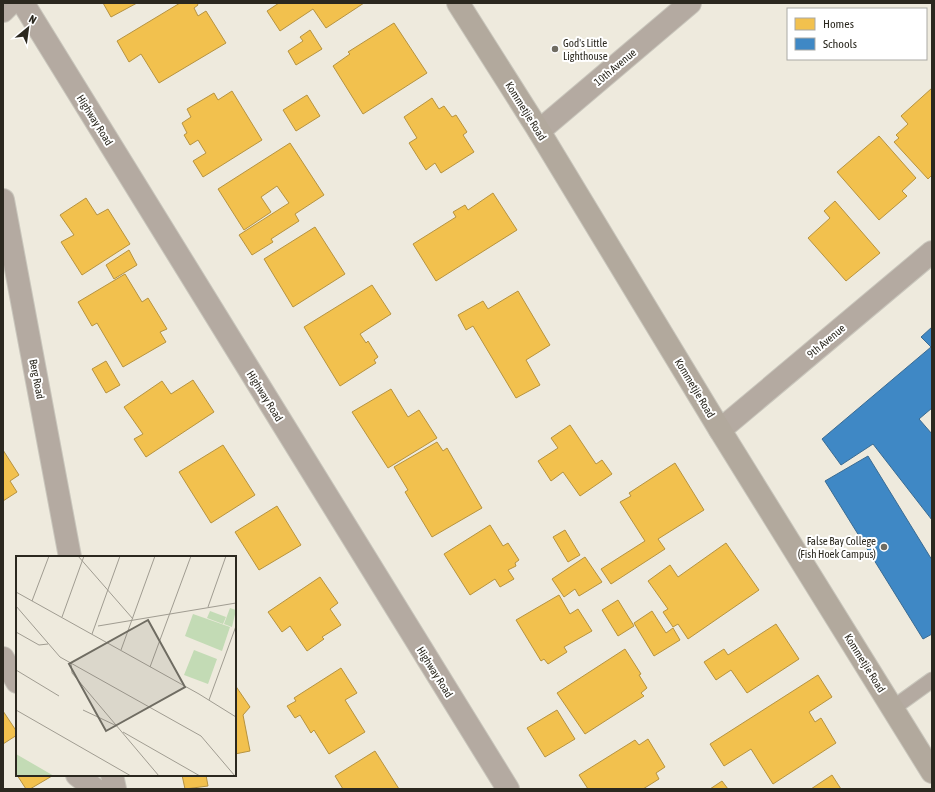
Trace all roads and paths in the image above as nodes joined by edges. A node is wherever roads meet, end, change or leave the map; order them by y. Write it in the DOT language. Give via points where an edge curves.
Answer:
graph roads {
  1 [pos="11,3"];
  2 [pos="23,3"];
  3 [pos="458,3"];
  4 [pos="690,3"];
  5 [pos="3,10"];
  6 [pos="538,131"];
  7 [pos="3,200"];
  8 [pos="932,252"];
  9 [pos="720,430"];
  10 [pos="70,556"];
  11 [pos="3,658"];
  12 [pos="16,680"];
  13 [pos="932,680"];
  14 [pos="893,708"];
  15 [pos="932,772"];
  16 [pos="78,776"];
  17 [pos="112,776"];
  18 [pos="95,789"];
  19 [pos="115,789"];
  20 [pos="508,789"];
  1 -- 5 [label="street"];
  2 -- 20 [label="street, Highway Road"];
  3 -- 6 [label="main road, Kommetjie Road"];
  4 -- 6 [label="street, 10th Avenue"];
  6 -- 9 [label="main road, Kommetjie Road"];
  7 -- 10 [label="street, Berg Road"];
  8 -- 9 [label="street, 9th Avenue"];
  9 -- 14 [label="main road, Kommetjie Road"];
  11 -- 12 [label="street"];
  13 -- 14 [label="lane"];
  14 -- 15 [label="main road, Kommetjie Road"];
  16 -- 18 [label="street"];
  17 -- 19 [label="street"];
}
